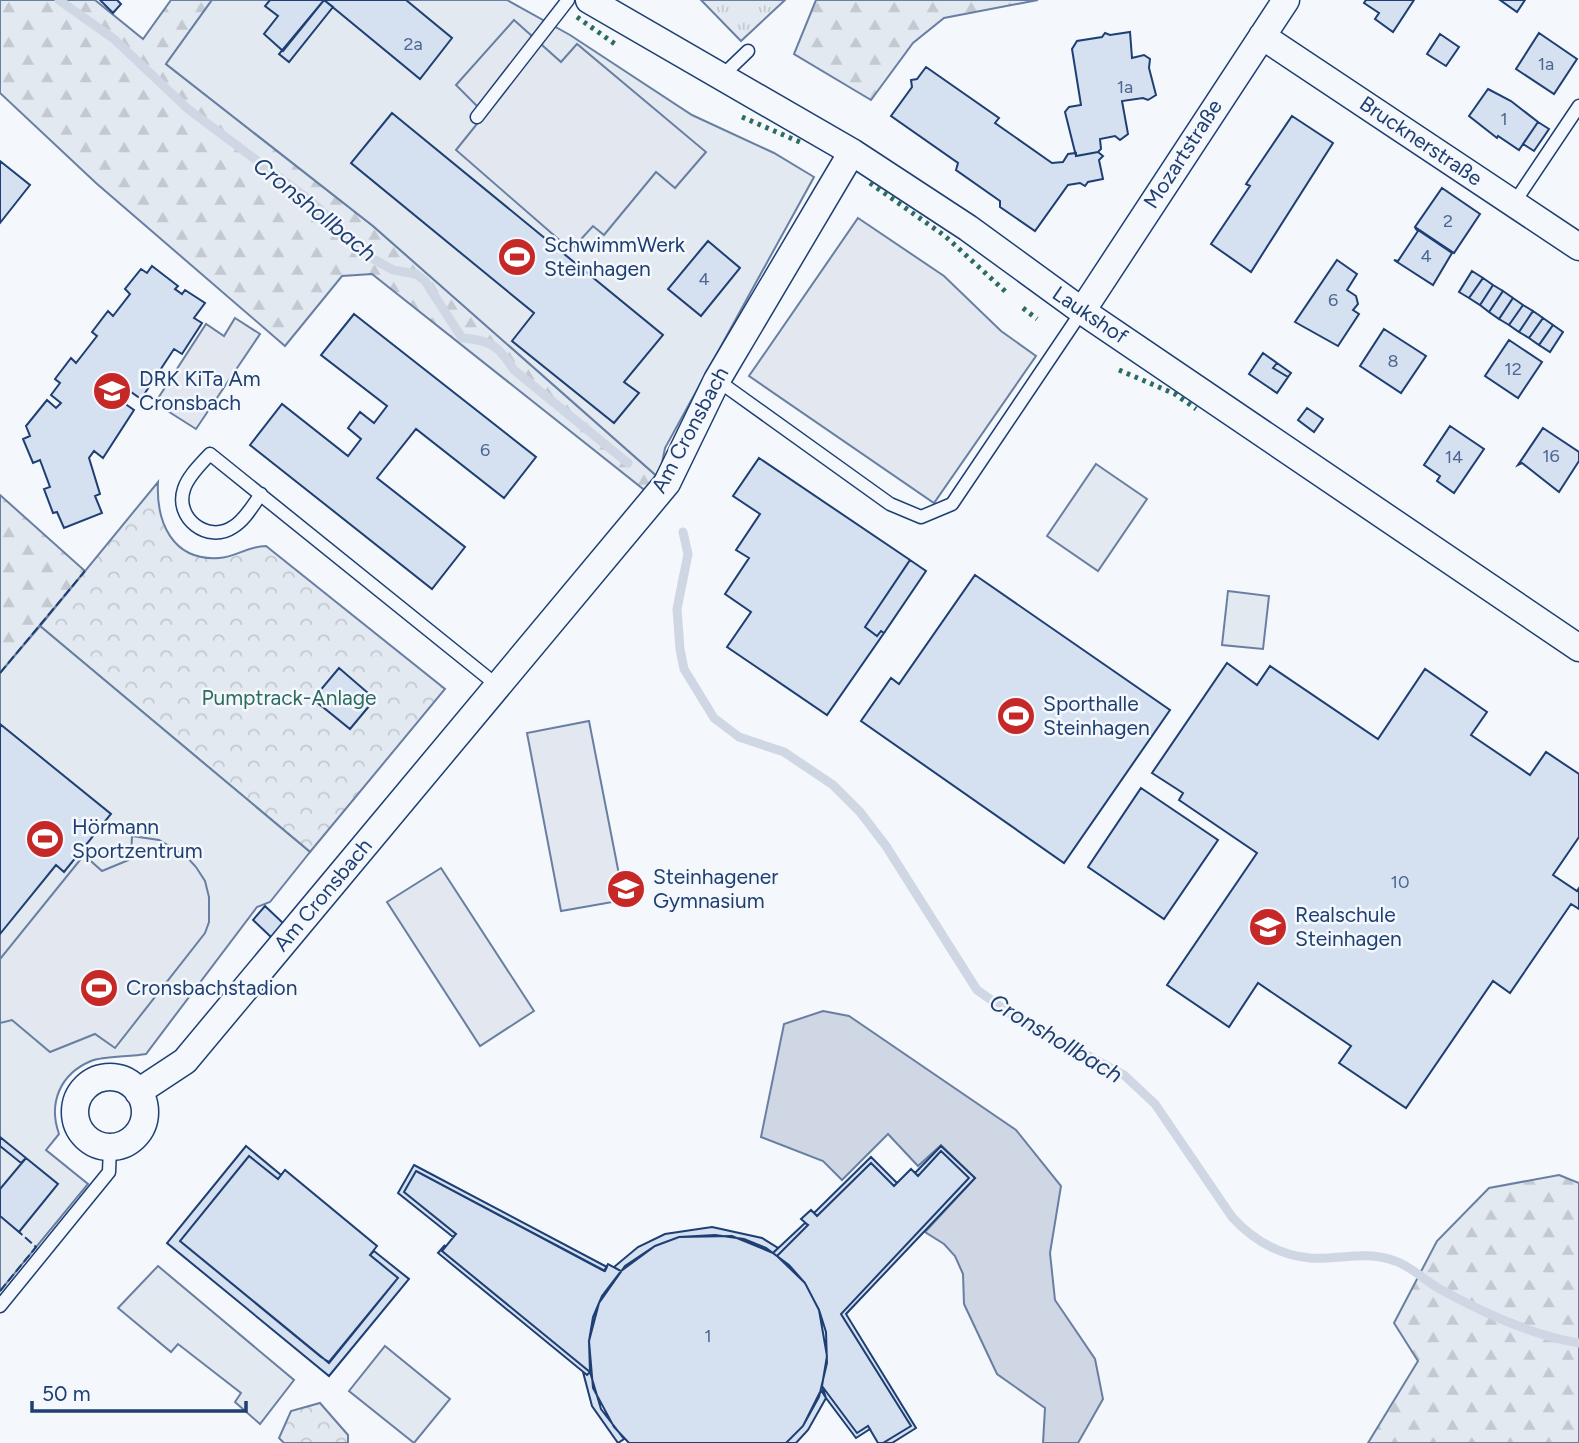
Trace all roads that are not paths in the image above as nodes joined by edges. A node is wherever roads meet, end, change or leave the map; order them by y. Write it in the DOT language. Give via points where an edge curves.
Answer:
graph roads {
  1 [pos="568,0"];
  2 [pos="589,0"];
  3 [pos="1286,0"];
  4 [pos="1262,36"];
  5 [pos="748,51"];
  6 [pos="721,77"];
  7 [pos="1579,106"];
  8 [pos="477,117"];
  9 [pos="852,152"];
  10 [pos="1514,203"];
  11 [pos="1579,247"];
  12 [pos="1082,311"];
  13 [pos="717,380"];
  14 [pos="261,494"];
  15 [pos="1579,648"];
  16 [pos="498,687"];
  17 [pos="138,1092"];
  18 [pos="110,1147"];
  19 [pos="0,1306"];
  1 -- 8 [label="lane"];
  2 -- 6 [label="street, Laukshof"];
  3 -- 4 [label="street, Mozartstraße"];
  4 -- 10 [label="street, Brucknerstraße"];
  4 -- 12 [label="street, Mozartstraße"];
  5 -- 6 [label="lane"];
  6 -- 9 [label="street, Laukshof"];
  7 -- 10 [label="lane"];
  9 -- 12 [label="street, Laukshof"];
  9 -- 13 [label="street, Am Cronsbach"];
  10 -- 11 [label="street, Brucknerstraße"];
  12 -- 13 [label="lane" via="952,504 921,517 890,504"];
  12 -- 15 [label="street, Laukshof"];
  13 -- 16 [label="street, Am Cronsbach" via="667,484"];
  14 -- 14 [label="lane" via="210,454 184,489 184,509 195,526 215,533 242,520"];
  14 -- 16 [label="lane"];
  16 -- 17 [label="street, Am Cronsbach" via="185,1061"];
  17 -- 18 [label="street" via="143,1123 130,1140"];
  17 -- 18 [label="street" via="131,1083 110,1077 81,1092 75,1112 82,1132"];
  18 -- 19 [label="lane" via="109,1172"];
}
